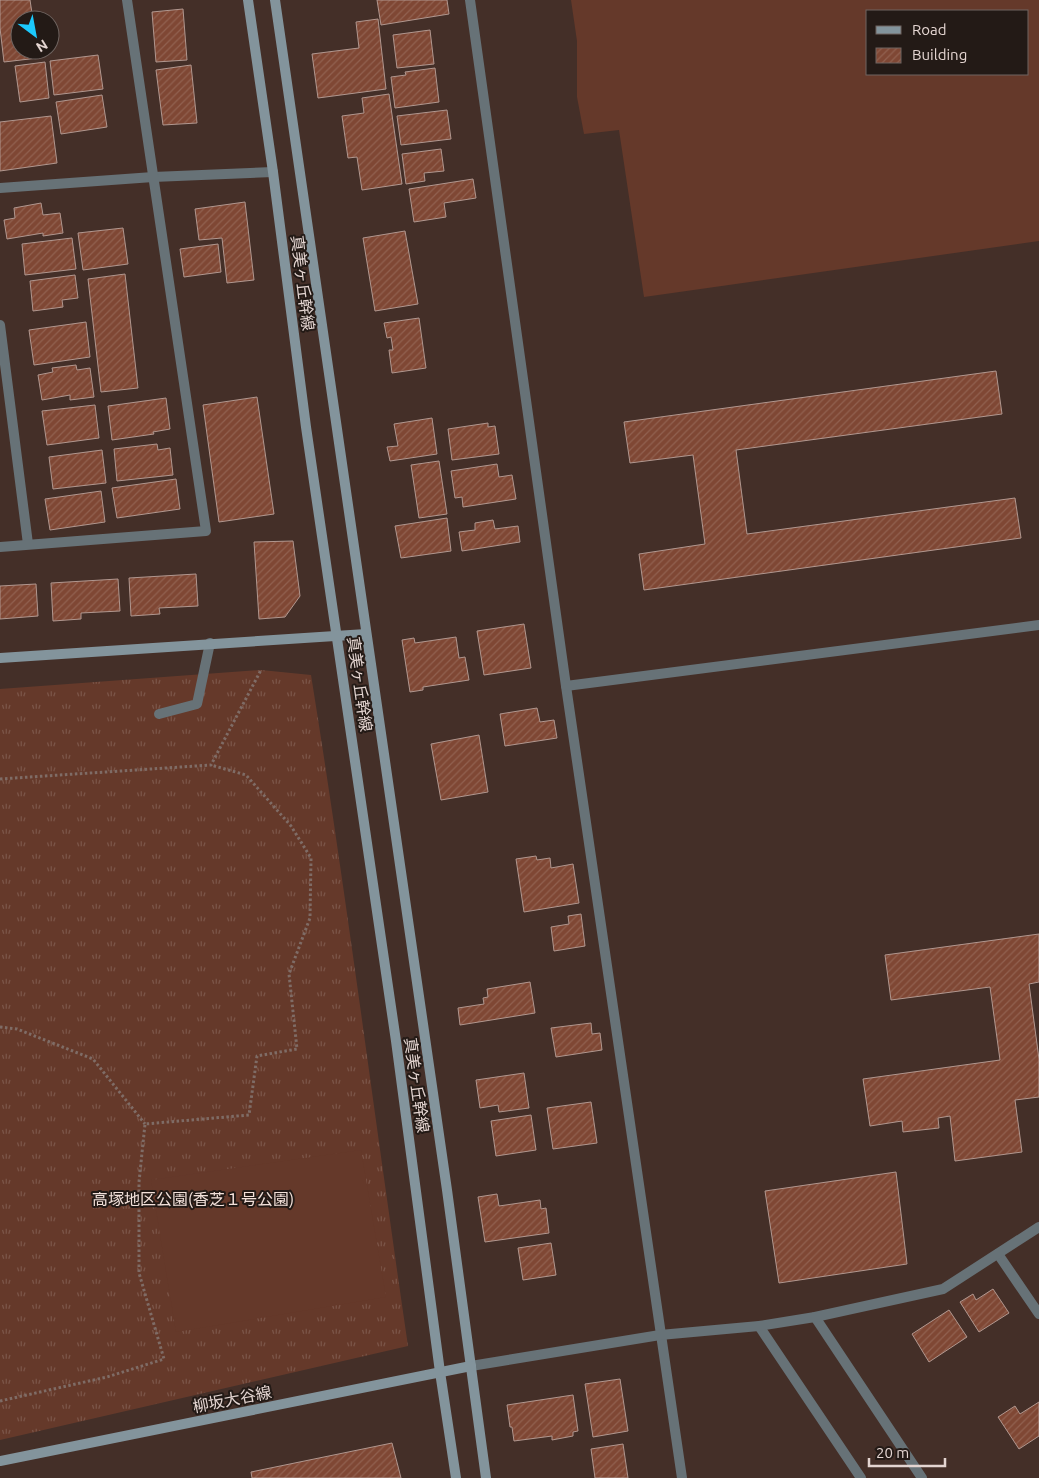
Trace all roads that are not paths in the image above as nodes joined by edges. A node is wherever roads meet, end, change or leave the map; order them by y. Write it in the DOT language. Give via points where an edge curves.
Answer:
graph roads {
  1 [pos="126,0"];
  2 [pos="248,0"];
  3 [pos="276,0"];
  4 [pos="470,0"];
  5 [pos="274,172"];
  6 [pos="153,177"];
  7 [pos="0,188"];
  8 [pos="0,325"];
  9 [pos="28,544"];
  10 [pos="0,547"];
  11 [pos="1039,626"];
  12 [pos="366,634"];
  13 [pos="338,635"];
  14 [pos="210,643"];
  15 [pos="0,658"];
  16 [pos="566,686"];
  17 [pos="159,714"];
  18 [pos="1039,1227"];
  19 [pos="998,1254"];
  20 [pos="1039,1314"];
  21 [pos="815,1317"];
  22 [pos="759,1326"];
  23 [pos="660,1335"];
  24 [pos="471,1366"];
  25 [pos="440,1372"];
  26 [pos="0,1461"];
  27 [pos="456,1478"];
  28 [pos="486,1478"];
  29 [pos="682,1478"];
  30 [pos="861,1478"];
  31 [pos="922,1478"];
  1 -- 6 [label="street"];
  2 -- 5 [label="street, 真美ヶ丘幹線"];
  3 -- 12 [label="street, 真美ヶ丘幹線"];
  4 -- 16 [label="street"];
  5 -- 6 [label="street"];
  5 -- 13 [label="street, 真美ヶ丘幹線" via="306,427"];
  6 -- 7 [label="street"];
  6 -- 9 [label="street" via="206,531"];
  8 -- 9 [label="street"];
  9 -- 10 [label="street"];
  11 -- 16 [label="street"];
  12 -- 13 [label="street"];
  12 -- 24 [label="street, 真美ヶ丘幹線"];
  13 -- 14 [label="street"];
  13 -- 25 [label="street, 真美ヶ丘幹線"];
  14 -- 15 [label="street"];
  14 -- 17 [label="street" via="197,704"];
  16 -- 23 [label="street"];
  18 -- 19 [label="street"];
  19 -- 20 [label="street"];
  19 -- 21 [label="street" via="943,1289"];
  21 -- 22 [label="street"];
  21 -- 31 [label="street"];
  22 -- 23 [label="street"];
  22 -- 30 [label="street"];
  23 -- 24 [label="street"];
  23 -- 29 [label="street"];
  24 -- 25 [label="street, 柳坂大谷線"];
  24 -- 28 [label="street, 真美ヶ丘幹線"];
  25 -- 26 [label="street, 柳坂大谷線"];
  25 -- 27 [label="street, 真美ヶ丘幹線"];
}
